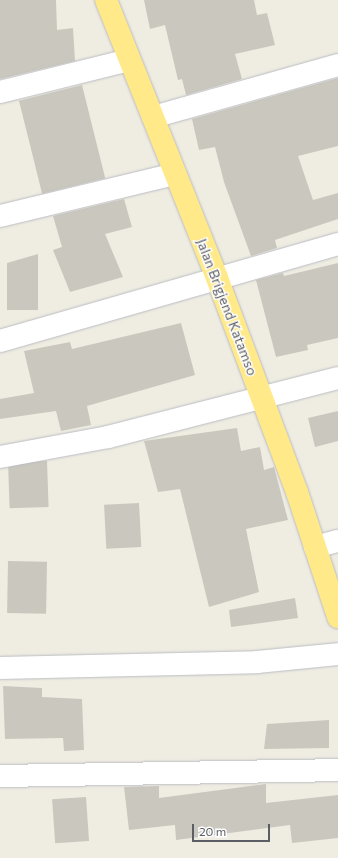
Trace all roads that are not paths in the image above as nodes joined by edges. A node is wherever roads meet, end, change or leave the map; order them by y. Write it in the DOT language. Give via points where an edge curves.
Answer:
graph roads {
  1 [pos="106,0"];
  2 [pos="129,60"];
  3 [pos="338,65"];
  4 [pos="0,92"];
  5 [pos="152,117"];
  6 [pos="174,174"];
  7 [pos="0,216"];
  8 [pos="338,244"];
  9 [pos="217,278"];
  10 [pos="0,341"];
  11 [pos="338,378"];
  12 [pos="261,398"];
  13 [pos="0,457"];
  14 [pos="338,541"];
  15 [pos="315,547"];
  16 [pos="338,617"];
  17 [pos="338,654"];
  18 [pos="0,668"];
  19 [pos="338,770"];
  20 [pos="0,776"];
  1 -- 2 [label="highway, Jalan Brigjend Katamso"];
  2 -- 4 [label="street"];
  2 -- 5 [label="highway, Jalan Brigjend Katamso"];
  3 -- 5 [label="street"];
  5 -- 6 [label="highway, Jalan Brigjend Katamso"];
  6 -- 7 [label="street"];
  6 -- 9 [label="highway, Jalan Brigjend Katamso"];
  8 -- 9 [label="street"];
  9 -- 10 [label="street"];
  9 -- 12 [label="highway, Jalan Brigjend Katamso"];
  11 -- 12 [label="street"];
  12 -- 13 [label="street" via="108,437"];
  12 -- 15 [label="highway, Jalan Brigjend Katamso"];
  14 -- 15 [label="street"];
  15 -- 16 [label="highway, Jalan Brigjend Katamso"];
  17 -- 18 [label="street" via="257,662"];
  19 -- 20 [label="street"];
}
